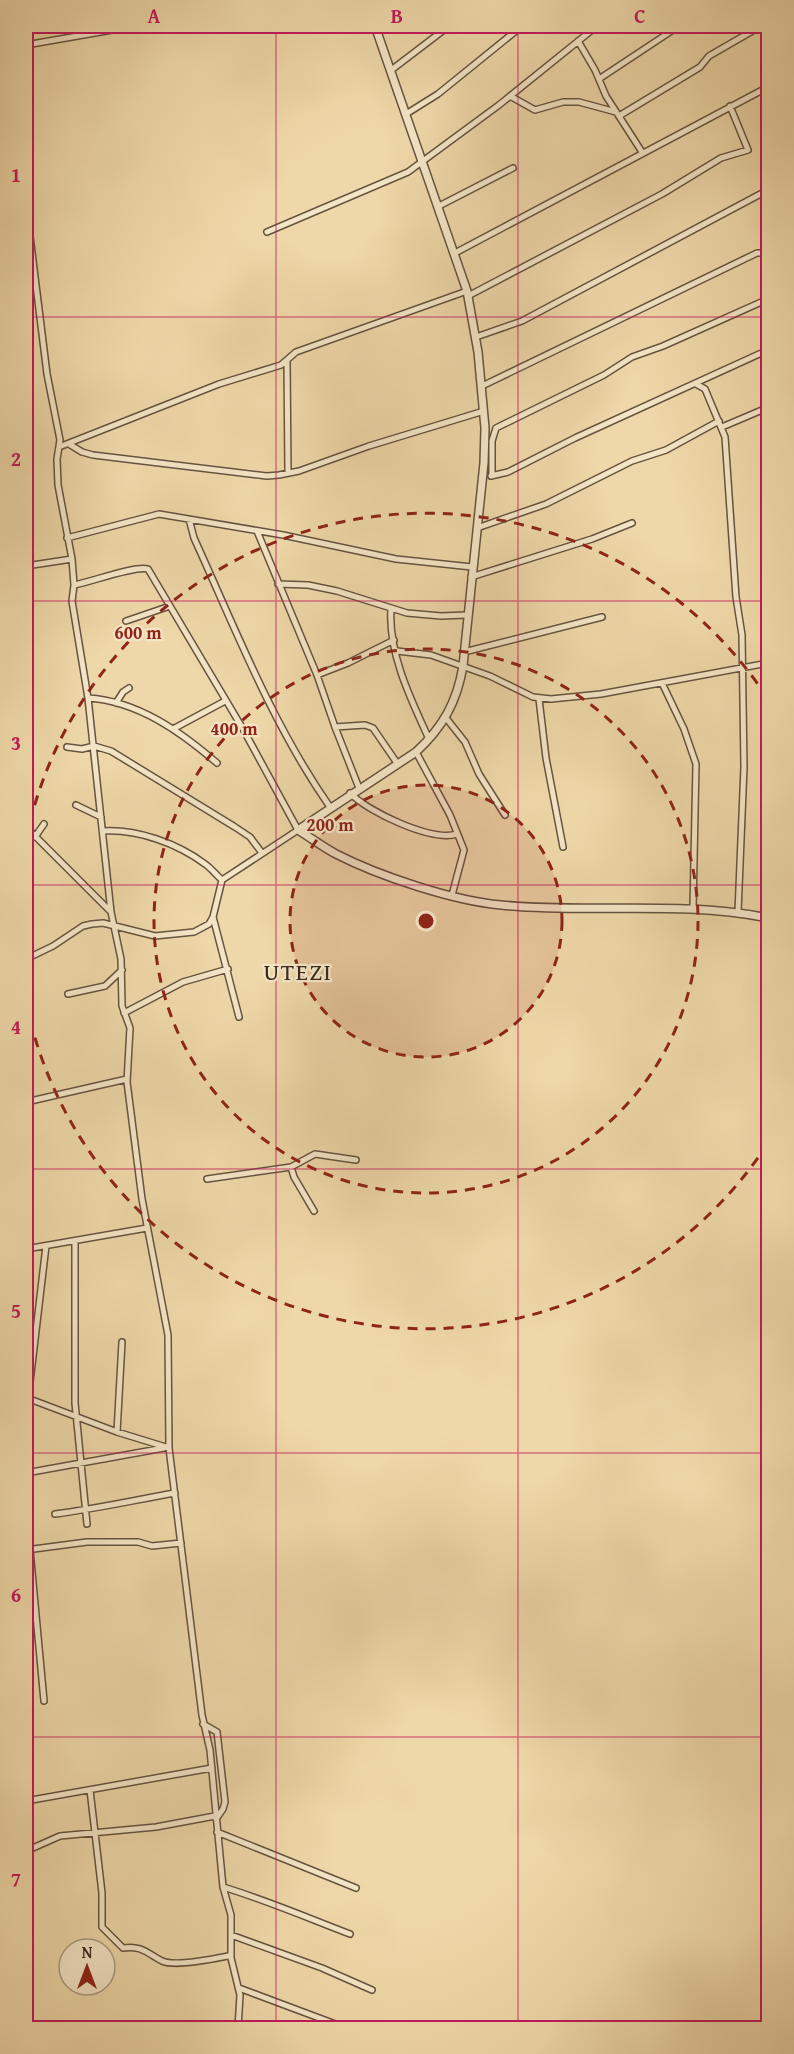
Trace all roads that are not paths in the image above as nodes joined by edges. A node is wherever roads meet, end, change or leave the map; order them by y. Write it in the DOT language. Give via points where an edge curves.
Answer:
graph roads {
  1 [pos="135,26"];
  2 [pos="375,26"];
  3 [pos="449,26"];
  4 [pos="522,26"];
  5 [pos="597,26"];
  6 [pos="679,26"];
  7 [pos="761,26"];
  8 [pos="578,41"];
  9 [pos="26,45"];
  10 [pos="390,71"];
  11 [pos="599,79"];
  12 [pos="768,87"];
  13 [pos="510,96"];
  14 [pos="730,106"];
  15 [pos="406,114"];
  16 [pos="618,114"];
  17 [pos="642,152"];
  18 [pos="422,161"];
  19 [pos="513,168"];
  20 [pos="768,190"];
  21 [pos="26,204"];
  22 [pos="439,206"];
  23 [pos="267,232"];
  24 [pos="28,245"];
  25 [pos="768,251"];
  26 [pos="454,253"];
  27 [pos="468,294"];
  28 [pos="768,299"];
  29 [pos="476,337"];
  30 [pos="768,350"];
  31 [pos="287,361"];
  32 [pos="696,384"];
  33 [pos="482,386"];
  34 [pos="484,411"];
  35 [pos="768,416"];
  36 [pos="721,424"];
  37 [pos="69,444"];
  38 [pos="59,447"];
  39 [pos="288,473"];
  40 [pos="483,475"];
  41 [pos="492,476"];
  42 [pos="189,519"];
  43 [pos="632,523"];
  44 [pos="477,528"];
  45 [pos="257,531"];
  46 [pos="67,538"];
  47 [pos="72,559"];
  48 [pos="26,566"];
  49 [pos="472,567"];
  50 [pos="471,577"];
  51 [pos="278,584"];
  52 [pos="74,585"];
  53 [pos="170,606"];
  54 [pos="391,609"];
  55 [pos="467,615"];
  56 [pos="602,617"];
  57 [pos="126,621"];
  58 [pos="394,640"];
  59 [pos="397,651"];
  60 [pos="464,652"];
  61 [pos="768,663"];
  62 [pos="463,666"];
  63 [pos="744,669"];
  64 [pos="317,675"];
  65 [pos="662,683"];
  66 [pos="129,688"];
  67 [pos="88,698"];
  68 [pos="539,699"];
  69 [pos="225,701"];
  70 [pos="116,703"];
  71 [pos="446,718"];
  72 [pos="334,727"];
  73 [pos="173,729"];
  74 [pos="429,739"];
  75 [pos="94,746"];
  76 [pos="67,747"];
  77 [pos="416,752"];
  78 [pos="217,763"];
  79 [pos="397,763"];
  80 [pos="359,788"];
  81 [pos="350,793"];
  82 [pos="76,805"];
  83 [pos="330,807"];
  84 [pos="505,815"];
  85 [pos="100,817"];
  86 [pos="44,824"];
  87 [pos="26,827"];
  88 [pos="298,830"];
  89 [pos="103,831"];
  90 [pos="457,834"];
  91 [pos="35,837"];
  92 [pos="563,847"];
  93 [pos="262,854"];
  94 [pos="222,880"];
  95 [pos="452,895"];
  96 [pos="693,908"];
  97 [pos="111,912"];
  98 [pos="738,912"];
  99 [pos="213,917"];
  100 [pos="768,918"];
  101 [pos="116,927"];
  102 [pos="26,959"];
  103 [pos="228,969"];
  104 [pos="122,970"];
  105 [pos="68,994"];
  106 [pos="124,1013"];
  107 [pos="240,1017"];
  108 [pos="127,1078"];
  109 [pos="26,1102"];
  110 [pos="356,1160"];
  111 [pos="291,1167"];
  112 [pos="207,1179"];
  113 [pos="314,1211"];
  114 [pos="147,1228"];
  115 [pos="75,1242"];
  116 [pos="46,1246"];
  117 [pos="26,1250"];
  118 [pos="122,1342"];
  119 [pos="27,1398"];
  120 [pos="77,1417"];
  121 [pos="117,1432"];
  122 [pos="169,1448"];
  123 [pos="81,1463"];
  124 [pos="26,1473"];
  125 [pos="175,1493"];
  126 [pos="26,1507"];
  127 [pos="86,1509"];
  128 [pos="55,1514"];
  129 [pos="87,1524"];
  130 [pos="181,1543"];
  131 [pos="27,1550"];
  132 [pos="44,1701"];
  133 [pos="203,1724"];
  134 [pos="212,1768"];
  135 [pos="90,1790"];
  136 [pos="26,1801"];
  137 [pos="215,1818"];
  138 [pos="217,1832"];
  139 [pos="96,1833"];
  140 [pos="26,1851"];
  141 [pos="223,1887"];
  142 [pos="356,1888"];
  143 [pos="350,1934"];
  144 [pos="231,1935"];
  145 [pos="228,1956"];
  146 [pos="239,1988"];
  147 [pos="372,1990"];
  148 [pos="238,2028"];
  149 [pos="346,2028"];
  1 -- 9 [label="street"];
  2 -- 10 [label="street"];
  3 -- 10 [label="street"];
  4 -- 15 [label="street" via="438,94"];
  5 -- 8 [label="street"];
  6 -- 11 [label="street"];
  7 -- 16 [label="street" via="709,56 700,68"];
  8 -- 11 [label="street"];
  8 -- 13 [label="street"];
  10 -- 15 [label="street"];
  11 -- 16 [label="street"];
  12 -- 14 [label="street"];
  13 -- 16 [label="street" via="535,110 579,102"];
  13 -- 18 [label="street"];
  14 -- 17 [label="street"];
  14 -- 27 [label="street" via="748,150 721,158 662,194"];
  15 -- 18 [label="street"];
  16 -- 17 [label="street"];
  17 -- 26 [label="street"];
  18 -- 22 [label="street"];
  18 -- 23 [label="street" via="408,172"];
  19 -- 22 [label="street"];
  20 -- 29 [label="street" via="522,321"];
  21 -- 24 [label="street"];
  22 -- 26 [label="street"];
  24 -- 38 [label="street" via="47,374 58,418"];
  25 -- 33 [label="street"];
  26 -- 27 [label="street"];
  27 -- 29 [label="street"];
  27 -- 31 [label="street" via="296,352"];
  28 -- 41 [label="street" via="632,357 496,428"];
  29 -- 33 [label="street"];
  30 -- 32 [label="street"];
  31 -- 37 [label="street"];
  31 -- 39 [label="street"];
  32 -- 36 [label="street" via="705,389"];
  32 -- 41 [label="street"];
  33 -- 34 [label="street"];
  34 -- 39 [label="street"];
  34 -- 40 [label="street"];
  35 -- 36 [label="street" via="762,410"];
  36 -- 44 [label="street" via="632,461 546,504"];
  36 -- 63 [label="street" via="727,452"];
  37 -- 38 [label="street"];
  37 -- 39 [label="street" via="93,455 267,476"];
  38 -- 46 [label="street" via="58,485"];
  40 -- 41 [label="street"];
  40 -- 44 [label="street"];
  42 -- 45 [label="street"];
  42 -- 46 [label="street" via="149,515"];
  42 -- 83 [label="street" via="259,684"];
  43 -- 50 [label="street"];
  44 -- 49 [label="street"];
  45 -- 49 [label="street" via="396,559"];
  45 -- 51 [label="street"];
  46 -- 47 [label="street"];
  47 -- 48 [label="street"];
  47 -- 52 [label="street"];
  49 -- 50 [label="street"];
  50 -- 55 [label="street"];
  51 -- 54 [label="street" via="337,591"];
  51 -- 64 [label="street"];
  52 -- 53 [label="street" via="145,568"];
  52 -- 67 [label="street" via="72,601"];
  53 -- 57 [label="street"];
  53 -- 69 [label="street"];
  54 -- 55 [label="street" via="427,616"];
  54 -- 58 [label="street"];
  55 -- 60 [label="street"];
  56 -- 60 [label="street"];
  58 -- 59 [label="street"];
  58 -- 64 [label="street"];
  59 -- 62 [label="street"];
  59 -- 74 [label="street" via="402,676"];
  60 -- 62 [label="street"];
  61 -- 63 [label="street"];
  62 -- 68 [label="street"];
  62 -- 71 [label="street"];
  63 -- 65 [label="street"];
  63 -- 98 [label="street"];
  64 -- 72 [label="street"];
  65 -- 68 [label="street" via="601,694"];
  65 -- 96 [label="street" via="696,764"];
  66 -- 70 [label="street"];
  67 -- 70 [label="street"];
  67 -- 75 [label="street"];
  68 -- 92 [label="street"];
  69 -- 73 [label="street"];
  69 -- 88 [label="street"];
  70 -- 73 [label="street"];
  71 -- 74 [label="street"];
  71 -- 84 [label="street" via="465,742 479,774"];
  72 -- 79 [label="street" via="373,728"];
  72 -- 80 [label="street"];
  73 -- 78 [label="street"];
  74 -- 77 [label="street"];
  75 -- 76 [label="street"];
  75 -- 85 [label="street"];
  75 -- 93 [label="street" via="111,751 169,784 250,837"];
  77 -- 79 [label="street"];
  77 -- 90 [label="street"];
  79 -- 80 [label="street"];
  80 -- 81 [label="street"];
  81 -- 83 [label="street"];
  81 -- 90 [label="street" via="366,808 394,820 432,833"];
  82 -- 85 [label="street"];
  83 -- 88 [label="street"];
  85 -- 89 [label="street"];
  86 -- 91 [label="street"];
  87 -- 91 [label="street"];
  88 -- 93 [label="street"];
  88 -- 95 [label="street" via="345,858"];
  89 -- 94 [label="street" via="129,831 183,849"];
  89 -- 97 [label="street"];
  90 -- 95 [label="street" via="464,859"];
  91 -- 97 [label="street"];
  93 -- 94 [label="street"];
  94 -- 99 [label="street"];
  95 -- 96 [label="street" via="512,906"];
  96 -- 98 [label="street"];
  97 -- 101 [label="street"];
  98 -- 100 [label="street"];
  99 -- 101 [label="street" via="209,924 194,932 167,936 144,935"];
  99 -- 103 [label="street"];
  101 -- 102 [label="street" via="103,923 83,926"];
  101 -- 104 [label="street"];
  103 -- 106 [label="street" via="183,982"];
  103 -- 107 [label="street"];
  104 -- 105 [label="street" via="105,986"];
  104 -- 106 [label="street"];
  106 -- 108 [label="street" via="131,1039"];
  108 -- 109 [label="street"];
  108 -- 114 [label="street"];
  110 -- 111 [label="street" via="315,1154"];
  111 -- 112 [label="street"];
  111 -- 113 [label="street"];
  114 -- 115 [label="street"];
  114 -- 122 [label="street" via="168,1335"];
  115 -- 116 [label="street"];
  115 -- 120 [label="street"];
  116 -- 117 [label="street"];
  116 -- 119 [label="street"];
  118 -- 121 [label="street"];
  119 -- 120 [label="street"];
  120 -- 121 [label="street"];
  120 -- 123 [label="street"];
  121 -- 122 [label="street"];
  122 -- 123 [label="street"];
  122 -- 125 [label="street"];
  123 -- 124 [label="street"];
  123 -- 127 [label="street"];
  125 -- 127 [label="street"];
  125 -- 130 [label="street"];
  126 -- 131 [label="street"];
  127 -- 128 [label="street"];
  127 -- 129 [label="street"];
  130 -- 131 [label="street" via="152,1546 138,1542 87,1542"];
  130 -- 133 [label="street"];
  131 -- 132 [label="street"];
  133 -- 134 [label="street"];
  133 -- 137 [label="street" via="217,1732 225,1802"];
  134 -- 135 [label="street"];
  134 -- 137 [label="street"];
  135 -- 136 [label="street"];
  135 -- 139 [label="street"];
  137 -- 138 [label="street"];
  137 -- 139 [label="street"];
  138 -- 141 [label="street"];
  138 -- 142 [label="street"];
  139 -- 140 [label="street" via="53,1837"];
  139 -- 145 [label="street" via="102,1927 116,1943 123,1948 138,1947 168,1962"];
  141 -- 143 [label="street"];
  141 -- 144 [label="street" via="231,1916"];
  144 -- 146 [label="street" via="231,1958"];
  144 -- 147 [label="street"];
  146 -- 148 [label="street"];
  146 -- 149 [label="street"];
}
